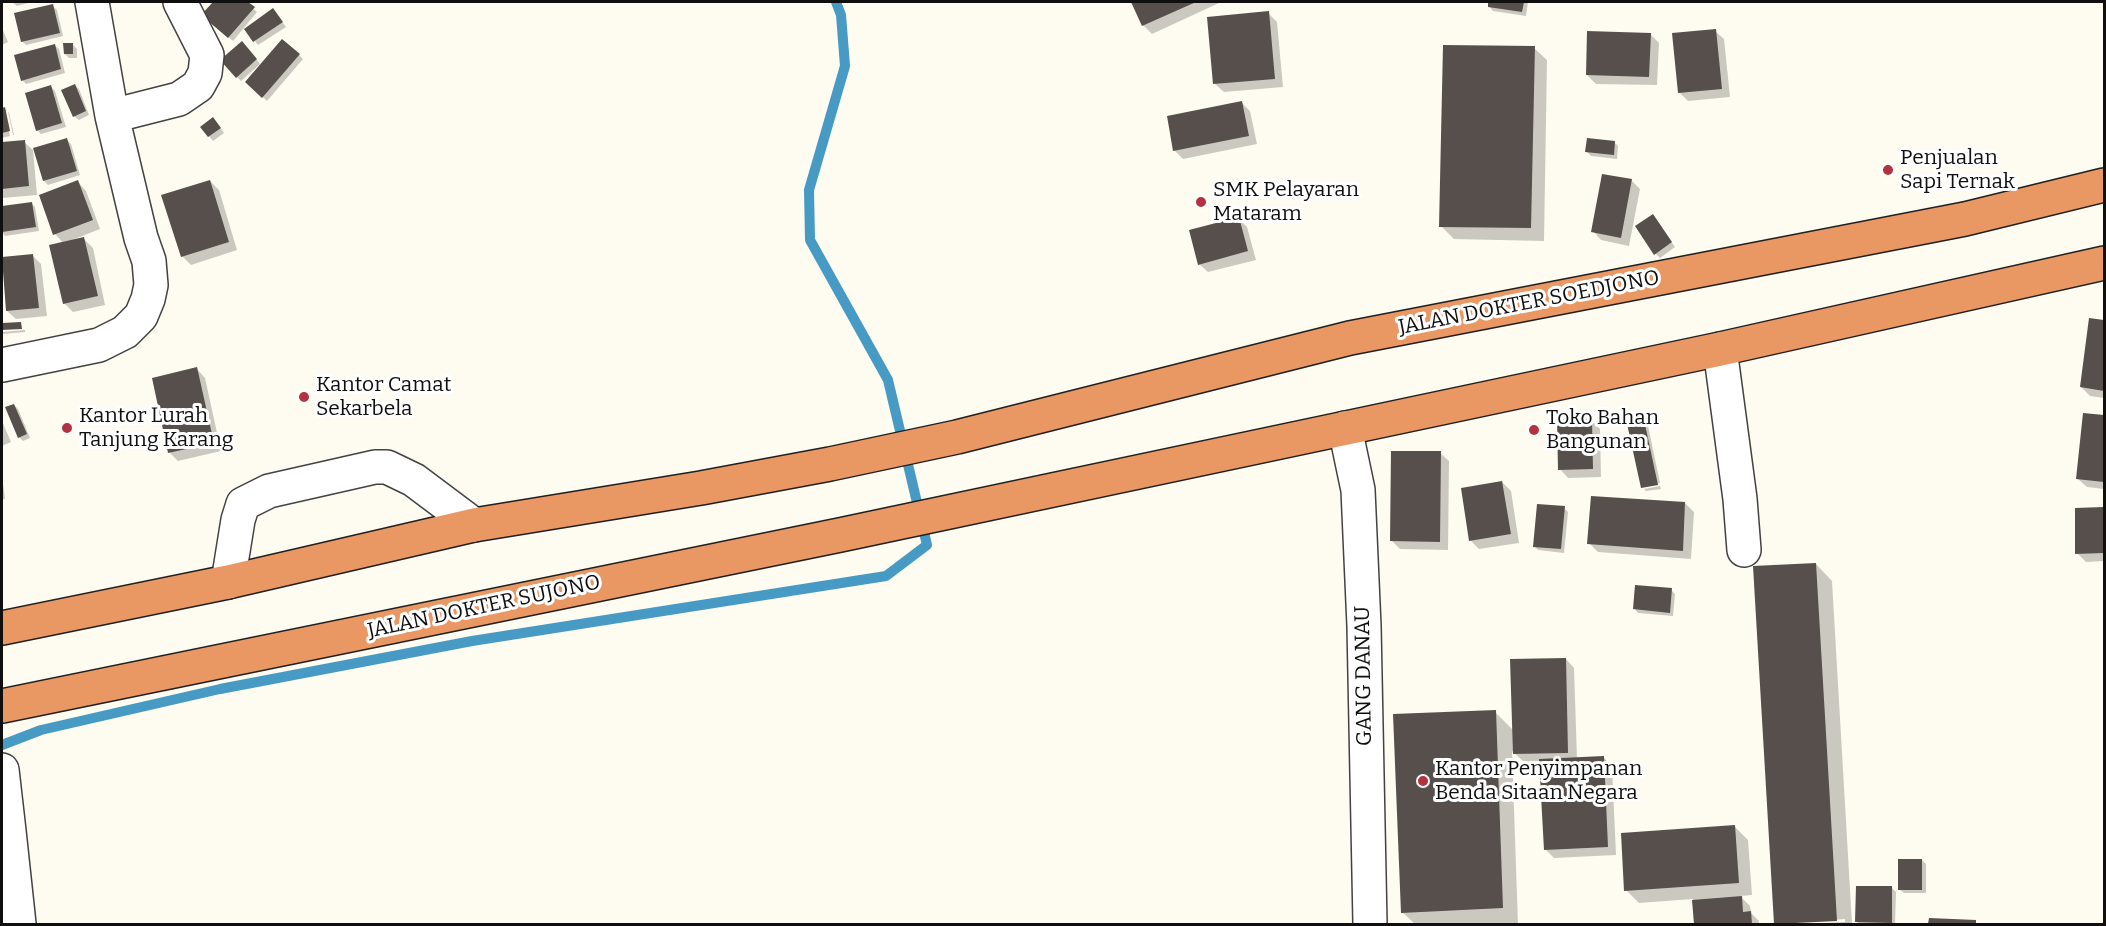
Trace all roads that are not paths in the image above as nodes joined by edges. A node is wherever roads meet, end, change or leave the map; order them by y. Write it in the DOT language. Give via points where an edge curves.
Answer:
graph roads {
  1 [pos="92,2"];
  2 [pos="180,2"];
  3 [pos="112,116"];
  4 [pos="2104,185"];
  5 [pos="2104,263"];
  6 [pos="1720,349"];
  7 [pos="2,365"];
  8 [pos="1345,428"];
  9 [pos="474,525"];
  10 [pos="1744,550"];
  11 [pos="228,582"];
  12 [pos="2,628"];
  13 [pos="2,706"];
  14 [pos="4,810"];
  15 [pos="19,924"];
  16 [pos="1370,924"];
  1 -- 3 [label="street"];
  2 -- 3 [label="street" via="207,55 205,74 198,86 179,99"];
  3 -- 7 [label="street" via="148,261 151,285 141,316 125,332 99,345"];
  4 -- 9 [label="highway, JALAN DOKTER SOEDJONO" via="1965,219 1350,338 957,437 830,464"];
  5 -- 6 [label="highway"];
  6 -- 8 [label="highway"];
  6 -- 10 [label="street"];
  8 -- 13 [label="highway, JALAN DOKTER SUJONO"];
  8 -- 16 [label="street, GANG DANAU" via="1358,490"];
  9 -- 11 [label="highway"];
  9 -- 11 [label="street" via="414,480 387,467 280,489 243,504"];
  11 -- 12 [label="highway"];
  14 -- 15 [label="street"];
}
